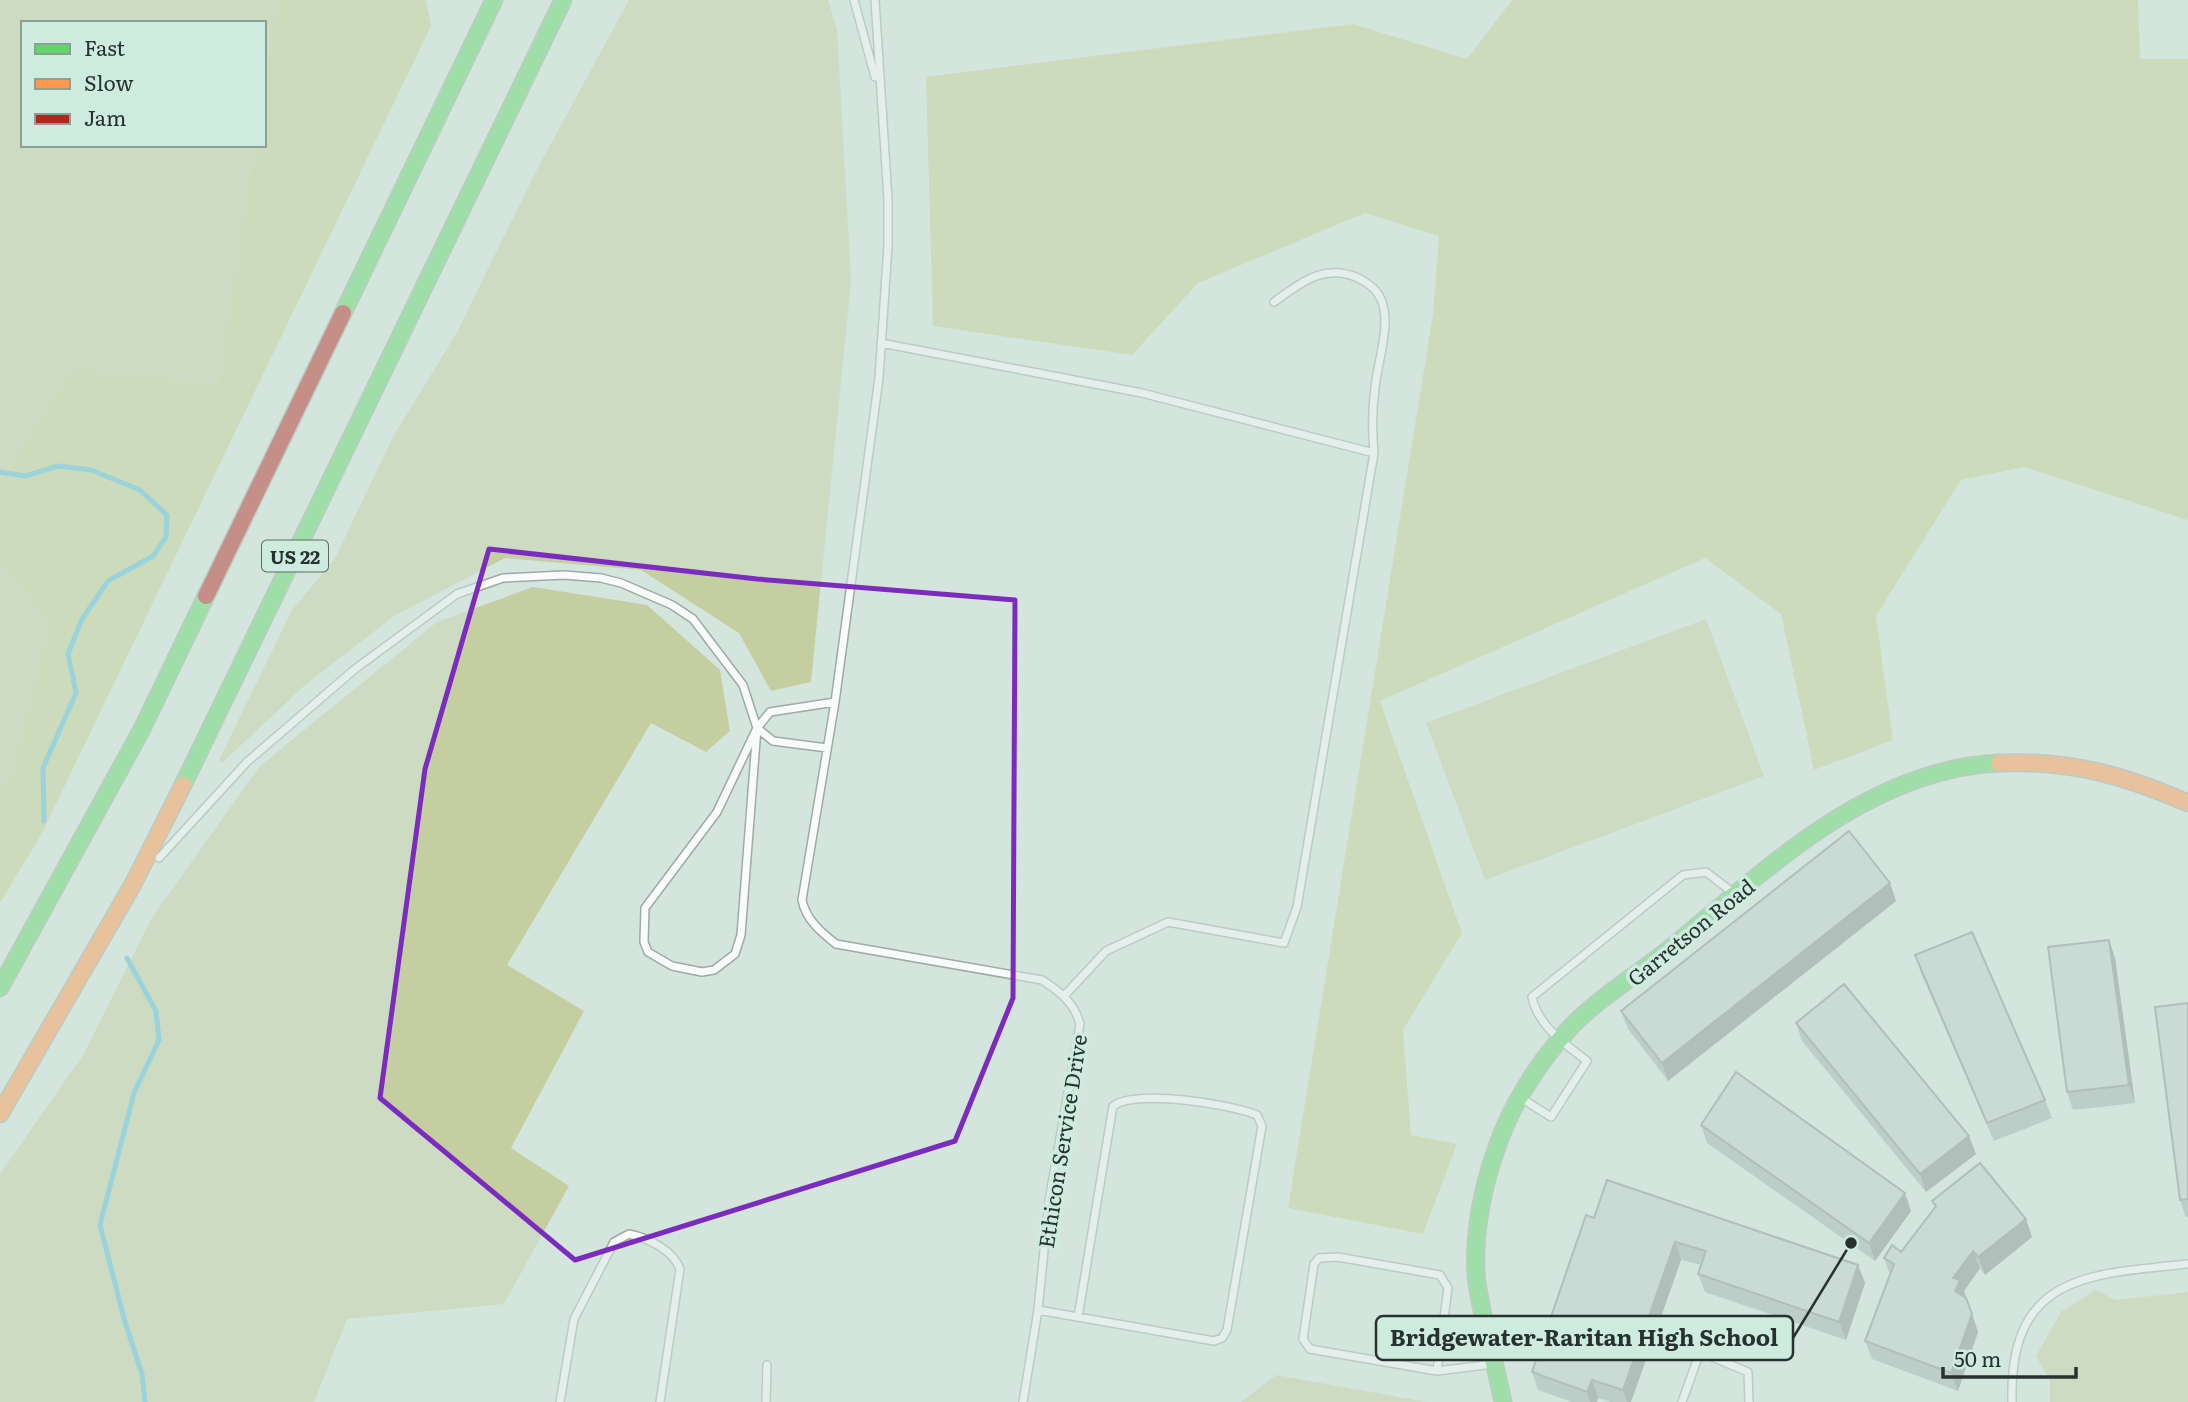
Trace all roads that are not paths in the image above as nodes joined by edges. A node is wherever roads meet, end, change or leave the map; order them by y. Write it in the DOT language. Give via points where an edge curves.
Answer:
graph roads {
  1 [pos="494,0"];
  2 [pos="563,0"];
  3 [pos="854,0"];
  4 [pos="875,0"];
  5 [pos="879,91"];
  6 [pos="1274,302"];
  7 [pos="881,343"];
  8 [pos="1374,453"];
  9 [pos="835,702"];
  10 [pos="757,728"];
  11 [pos="827,748"];
  12 [pos="2188,803"];
  13 [pos="132,886"];
  14 [pos="1736,895"];
  15 [pos="0,988"];
  16 [pos="1065,995"];
  17 [pos="1560,1041"];
  18 [pos="1520,1097"];
  19 [pos="0,1114"];
  20 [pos="2188,1264"];
  21 [pos="1038,1310"];
  22 [pos="1078,1317"];
  23 [pos="1494,1364"];
  24 [pos="767,1365"];
  25 [pos="1437,1371"];
  26 [pos="560,1402"];
  27 [pos="660,1402"];
  28 [pos="766,1402"];
  29 [pos="1023,1402"];
  30 [pos="1503,1402"];
  31 [pos="1682,1402"];
  32 [pos="1749,1402"];
  33 [pos="2012,1402"];
  1 -- 15 [label="main road, US 22" via="142,729"];
  2 -- 13 [label="main road, US 22"];
  3 -- 5 [label="lane"];
  4 -- 5 [label="lane"];
  5 -- 7 [label="lane" via="888,211"];
  6 -- 8 [label="lane" via="1313,275 1339,271 1368,282 1383,303"];
  7 -- 8 [label="lane" via="1142,393"];
  7 -- 9 [label="lane"];
  8 -- 16 [label="lane" via="1297,907 1284,943 1168,922 1106,951"];
  9 -- 10 [label="lane" via="770,712"];
  9 -- 11 [label="lane"];
  10 -- 10 [label="lane" via="717,812 645,908 648,952 673,966 713,970 735,954 741,935"];
  10 -- 11 [label="lane" via="773,741"];
  10 -- 13 [label="lane" via="743,685 693,620 672,605 601,578 564,575 488,582 457,594 355,669 247,762"];
  11 -- 16 [label="lane" via="802,900 821,932 836,944 1042,980"];
  12 -- 14 [label="main road, Garretson Road" via="2140,782 2085,766 1978,764 1910,780 1840,814"];
  13 -- 19 [label="main road, US 22"];
  14 -- 17 [label="main road, Garretson Road"];
  14 -- 17 [label="lane" via="1706,872 1683,874 1532,997 1535,1013"];
  16 -- 21 [label="lane, Ethicon Service Drive" via="1080,1024 1049,1201"];
  17 -- 18 [label="main road, Garretson Road"];
  17 -- 18 [label="lane" via="1587,1060 1551,1117"];
  18 -- 23 [label="main road, Garretson Road" via="1497,1146 1478,1233 1478,1280"];
  20 -- 33 [label="lane" via="2100,1273 2071,1282 2043,1302 2026,1322 2015,1347"];
  21 -- 22 [label="lane"];
  21 -- 29 [label="lane, Ethicon Service Drive"];
  22 -- 22 [label="lane" via="1214,1341 1225,1336 1262,1126 1257,1115 1154,1096 1113,1106"];
  23 -- 25 [label="lane"];
  23 -- 30 [label="main road, Garretson Road"];
  24 -- 28 [label="lane"];
  25 -- 25 [label="lane" via="1310,1349 1303,1339 1314,1264 1320,1258 1338,1257 1440,1275 1448,1288"];
  26 -- 27 [label="lane" via="574,1320 614,1242 629,1234 676,1258 680,1269"];
  31 -- 32 [label="lane" via="1700,1352 1748,1373"];
}
